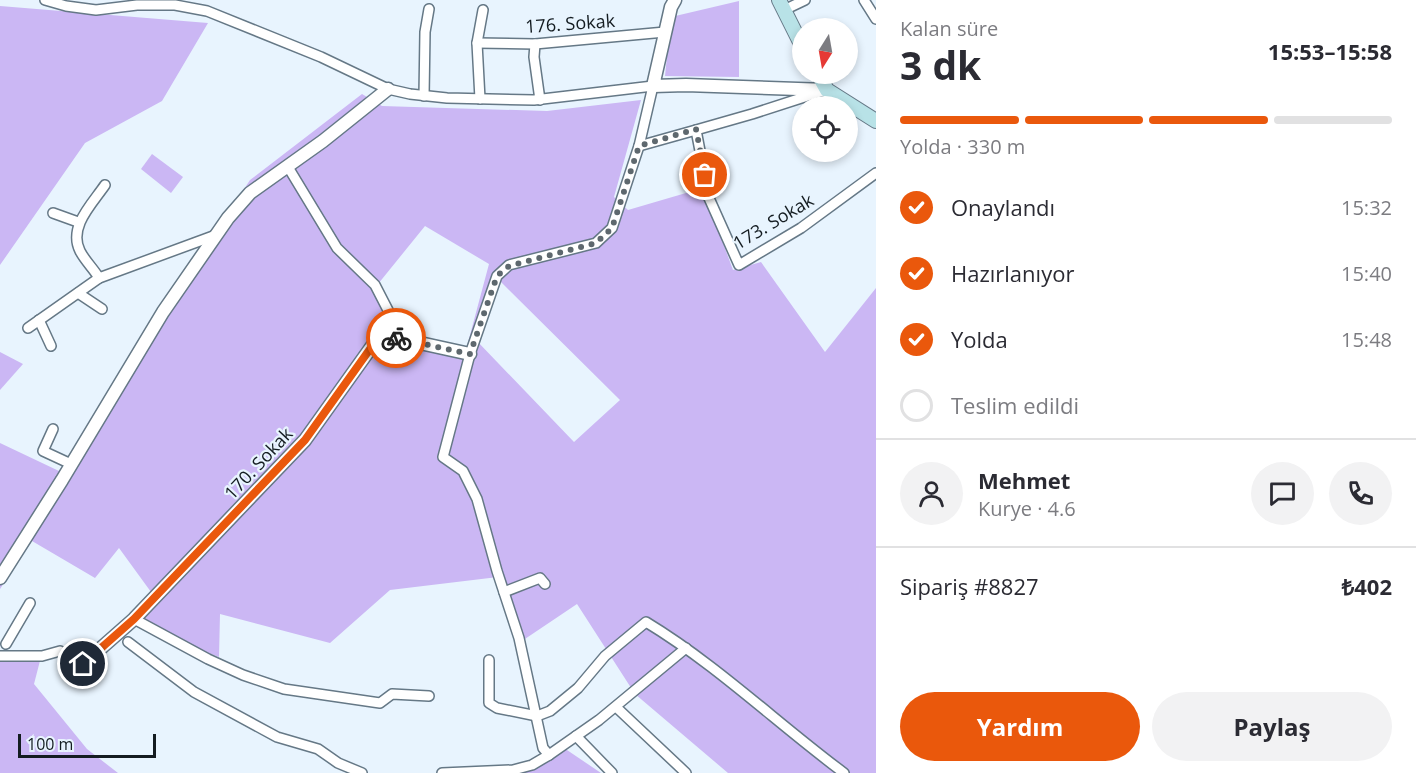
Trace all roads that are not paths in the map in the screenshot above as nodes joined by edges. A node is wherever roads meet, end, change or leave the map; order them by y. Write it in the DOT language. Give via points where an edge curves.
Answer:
graph roads {
  1 [pos="45,0"];
  2 [pos="675,0"];
  3 [pos="805,0"];
  4 [pos="864,0"];
  5 [pos="181,3"];
  6 [pos="782,5"];
  7 [pos="429,9"];
  8 [pos="483,10"];
  9 [pos="876,19"];
  10 [pos="792,26"];
  11 [pos="665,32"];
  12 [pos="477,43"];
  13 [pos="535,44"];
  14 [pos="824,84"];
  15 [pos="653,86"];
  16 [pos="388,89"];
  17 [pos="827,90"];
  18 [pos="424,96"];
  19 [pos="480,99"];
  20 [pos="540,100"];
  21 [pos="876,121"];
  22 [pos="696,129"];
  23 [pos="639,146"];
  24 [pos="288,167"];
  25 [pos="876,173"];
  26 [pos="105,185"];
  27 [pos="53,213"];
  28 [pos="78,222"];
  29 [pos="216,235"];
  30 [pos="99,278"];
  31 [pos="78,293"];
  32 [pos="102,309"];
  33 [pos="39,320"];
  34 [pos="28,328"];
  35 [pos="388,336"];
  36 [pos="51,346"];
  37 [pos="470,354"];
  38 [pos="53,429"];
  39 [pos="71,464"];
  40 [pos="0,578"];
  41 [pos="545,584"];
  42 [pos="504,592"];
  43 [pos="30,603"];
  44 [pos="134,619"];
  45 [pos="128,642"];
  46 [pos="6,644"];
  47 [pos="686,648"];
  48 [pos="60,651"];
  49 [pos="0,656"];
  50 [pos="489,660"];
  51 [pos="83,664"];
  52 [pos="429,696"];
  53 [pos="616,707"];
  54 [pos="537,716"];
  55 [pos="576,736"];
  56 [pos="549,755"];
  57 [pos="362,773"];
  58 [pos="442,773"];
  59 [pos="612,773"];
  60 [pos="686,773"];
  61 [pos="844,773"];
  1 -- 5 [label="street" via="96,10"];
  2 -- 11 [label="street"];
  3 -- 6 [label="street"];
  4 -- 9 [label="street"];
  5 -- 16 [label="street" via="321,57"];
  6 -- 10 [label="main road"];
  7 -- 18 [label="street"];
  8 -- 12 [label="street"];
  11 -- 13 [label="street, 176. Sokak"];
  11 -- 15 [label="street"];
  12 -- 13 [label="street, 176. Sokak"];
  12 -- 19 [label="street"];
  13 -- 20 [label="street"];
  14 -- 17 [label="main road"];
  15 -- 17 [label="street"];
  15 -- 20 [label="street"];
  15 -- 23 [label="street"];
  16 -- 18 [label="street"];
  16 -- 24 [label="street"];
  17 -- 21 [label="main road"];
  17 -- 22 [label="street"];
  18 -- 19 [label="street"];
  19 -- 20 [label="street"];
  22 -- 23 [label="street"];
  22 -- 25 [label="street, 173. Sokak" via="709,198 739,266 801,228"];
  23 -- 37 [label="street" via="607,235 596,243 509,266 497,276"];
  24 -- 29 [label="street" via="250,193"];
  24 -- 35 [label="street" via="337,248 375,285 392,318"];
  26 -- 28 [label="street"];
  27 -- 28 [label="street"];
  28 -- 30 [label="street" via="80,251"];
  29 -- 30 [label="street"];
  29 -- 39 [label="street" via="163,312"];
  30 -- 31 [label="street"];
  31 -- 32 [label="street"];
  31 -- 33 [label="street"];
  33 -- 34 [label="street"];
  33 -- 36 [label="street"];
  35 -- 37 [label="street"];
  35 -- 44 [label="street, 170. Sokak" via="375,342 305,440"];
  37 -- 42 [label="street" via="443,457 463,471 477,499"];
  38 -- 39 [label="street" via="43,451"];
  39 -- 40 [label="street"];
  41 -- 42 [label="street" via="540,578"];
  42 -- 54 [label="street"];
  43 -- 46 [label="street"];
  44 -- 51 [label="street, 170. Sokak"];
  44 -- 52 [label="street" via="208,659 284,689 380,703 392,694"];
  45 -- 57 [label="street" via="204,698 277,737 318,748 338,763"];
  47 -- 53 [label="street"];
  47 -- 54 [label="street" via="646,622 604,656 578,688 550,711"];
  47 -- 61 [label="street"];
  48 -- 49 [label="street" via="42,656"];
  50 -- 54 [label="street" via="489,703"];
  53 -- 55 [label="street"];
  53 -- 60 [label="street"];
  54 -- 56 [label="street" via="543,748"];
  55 -- 56 [label="street"];
  55 -- 59 [label="street"];
  56 -- 58 [label="street" via="513,770"];
}
